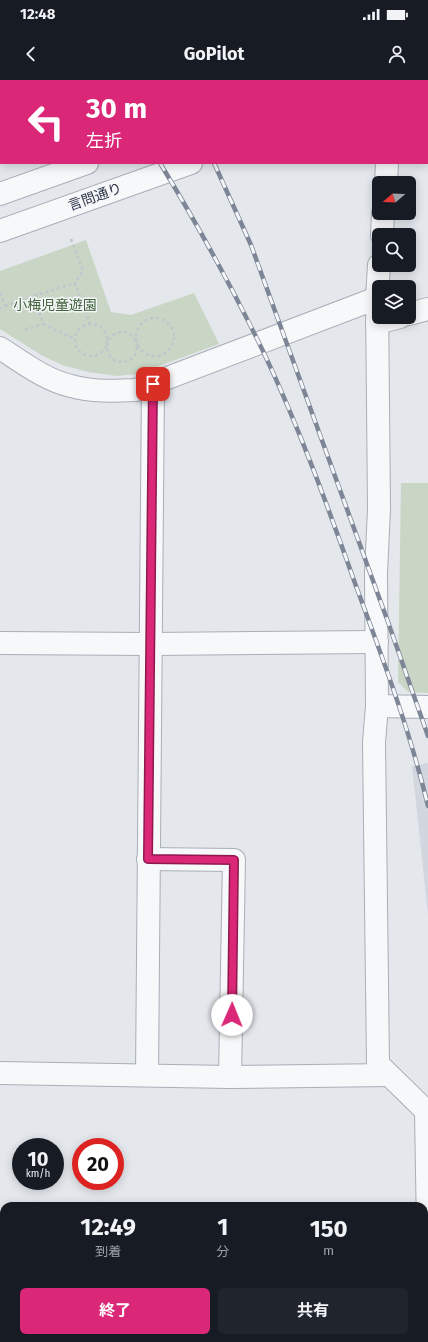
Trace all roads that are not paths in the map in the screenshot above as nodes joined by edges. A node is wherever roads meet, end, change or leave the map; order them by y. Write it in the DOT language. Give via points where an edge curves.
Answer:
graph roads {
  1 [pos="84,164"];
  2 [pos="188,164"];
  3 [pos="387,164"];
  4 [pos="386,176"];
  5 [pos="0,194"];
  6 [pos="0,231"];
  7 [pos="372,300"];
  8 [pos="428,309"];
  9 [pos="416,312"];
  10 [pos="377,324"];
  11 [pos="0,348"];
  12 [pos="153,384"];
  13 [pos="377,642"];
  14 [pos="0,643"];
  15 [pos="150,644"];
  16 [pos="377,706"];
  17 [pos="428,707"];
  18 [pos="148,859"];
  19 [pos="0,1073"];
  20 [pos="388,1075"];
  21 [pos="147,1076"];
  22 [pos="230,1077"];
  23 [pos="428,1202"];
  1 -- 5 [label="street"];
  2 -- 6 [label="street, 言問通り"];
  3 -- 4 [label="street"];
  7 -- 12 [label="street"];
  8 -- 9 [label="street"];
  10 -- 13 [label="street"];
  11 -- 12 [label="street" via="44,376 70,386 100,391 136,390"];
  12 -- 15 [label="street"];
  13 -- 15 [label="street"];
  13 -- 16 [label="street"];
  14 -- 15 [label="street"];
  15 -- 18 [label="street"];
  16 -- 17 [label="street"];
  16 -- 20 [label="street" via="374,750 378,1064"];
  18 -- 21 [label="street"];
  18 -- 22 [label="street" via="234,860"];
  19 -- 21 [label="street"];
  20 -- 22 [label="street"];
  20 -- 23 [label="street" via="426,1111"];
  21 -- 22 [label="street"];
}
